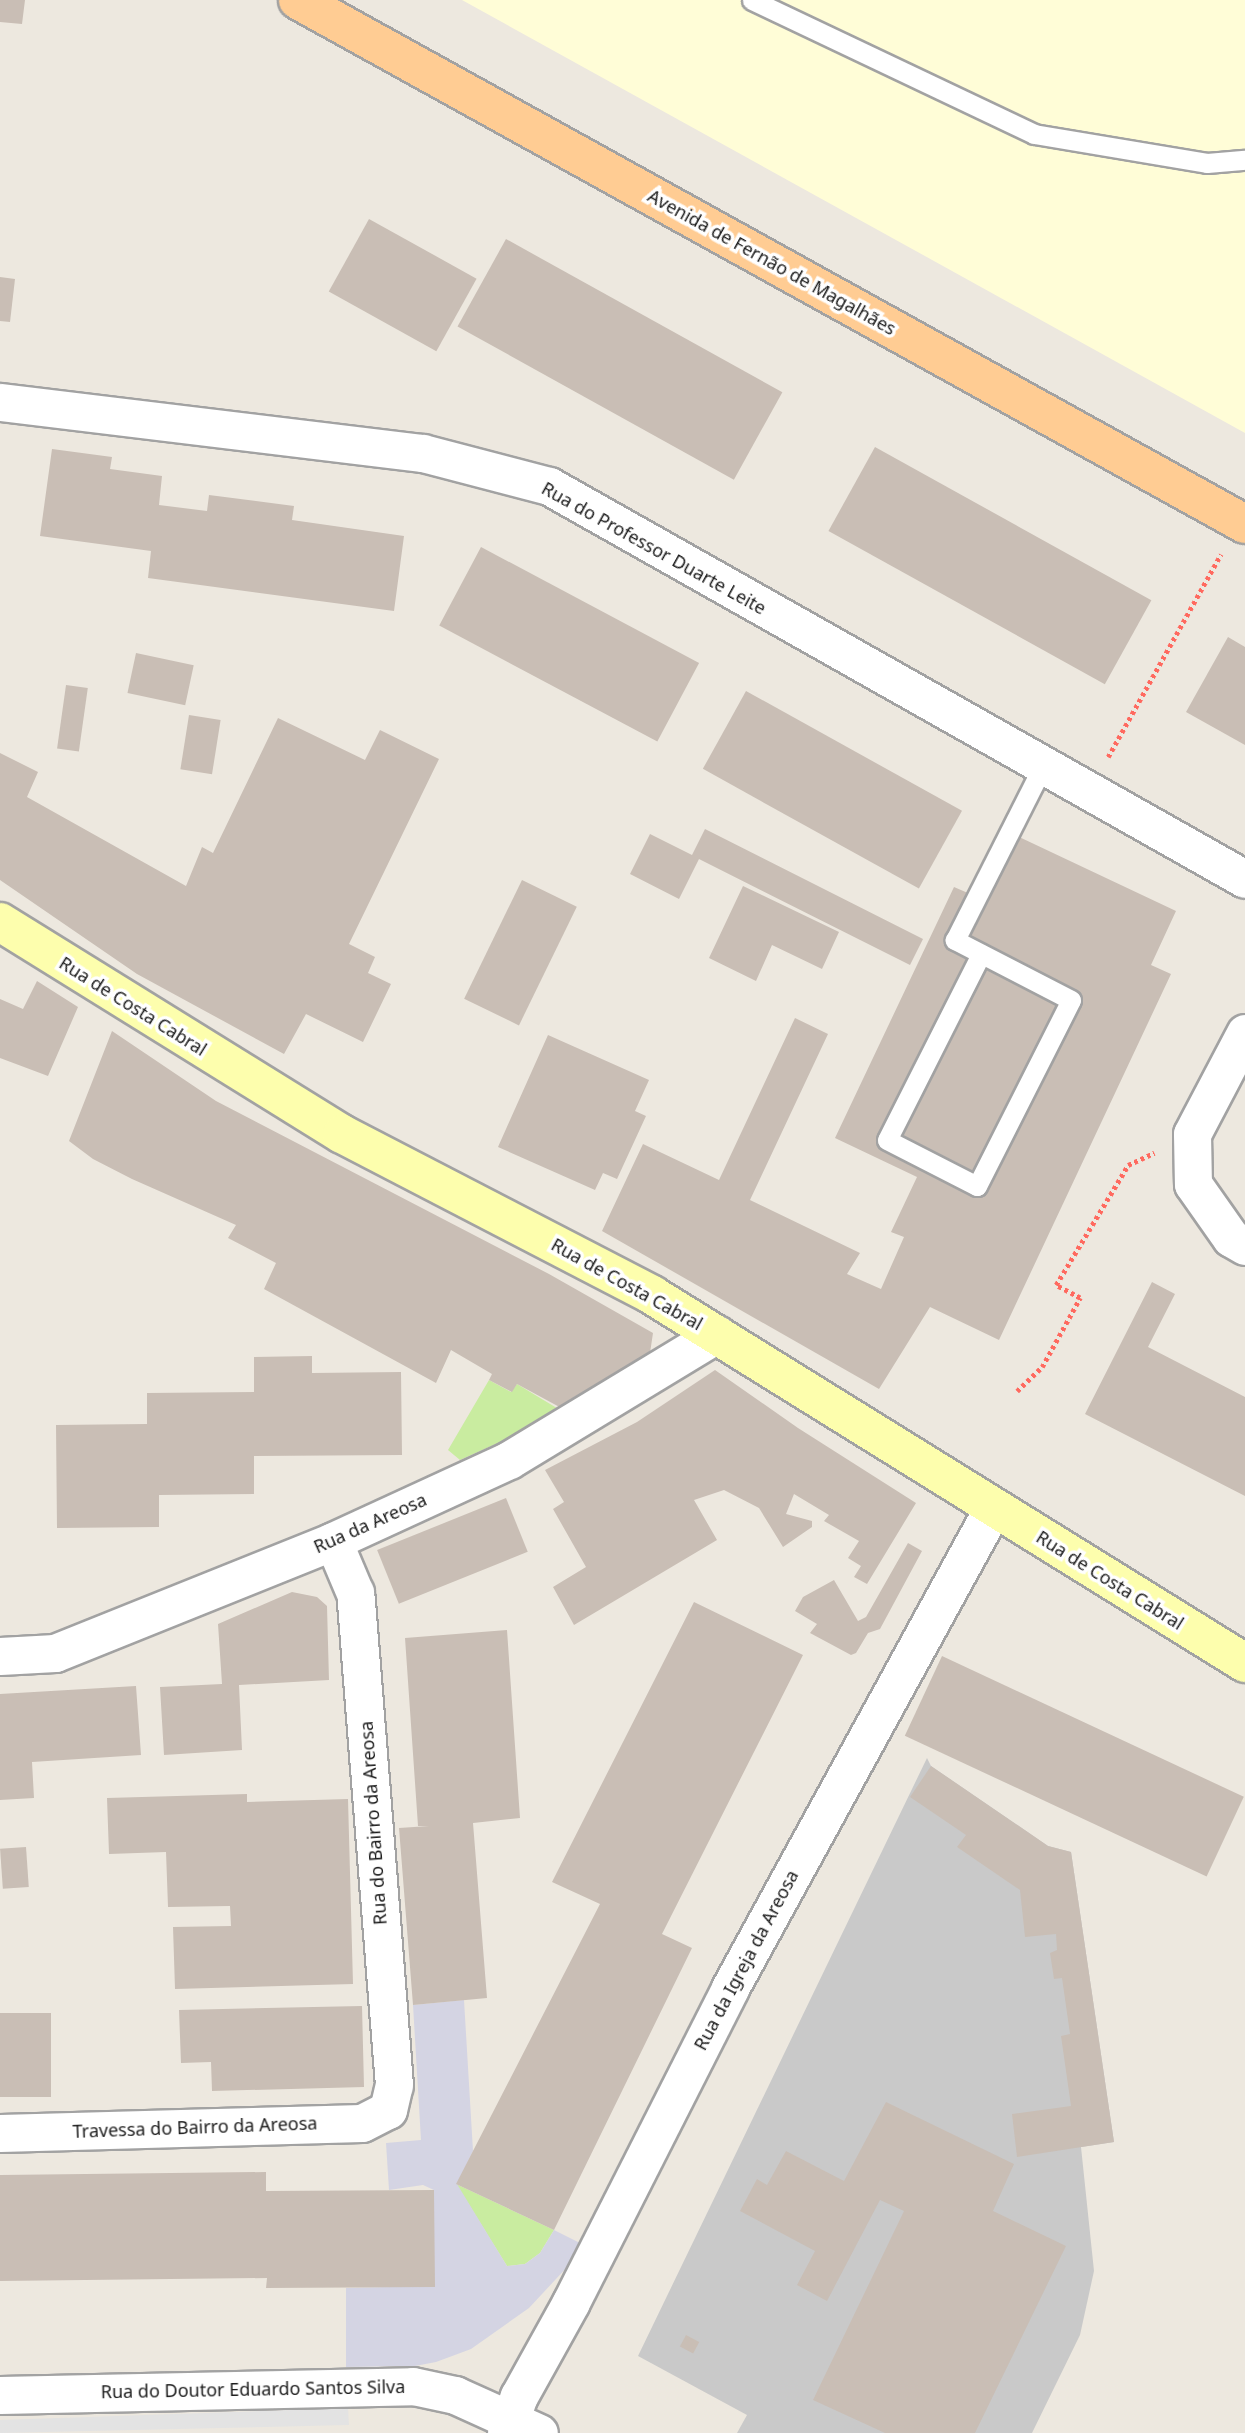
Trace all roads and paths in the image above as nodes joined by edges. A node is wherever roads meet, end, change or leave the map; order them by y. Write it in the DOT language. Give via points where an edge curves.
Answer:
graph roads {
  1 [pos="298,0"];
  2 [pos="752,0"];
  3 [pos="1245,160"];
  4 [pos="0,402"];
  5 [pos="1242,523"];
  6 [pos="1043,766"];
  7 [pos="1089,792"];
  8 [pos="1245,879"];
  9 [pos="0,922"];
  10 [pos="981,954"];
  11 [pos="1245,1033"];
  12 [pos="1192,1134"];
  13 [pos="1245,1246"];
  14 [pos="717,1334"];
  15 [pos="1017,1391"];
  16 [pos="993,1508"];
  17 [pos="333,1541"];
  18 [pos="0,1656"];
  19 [pos="1245,1663"];
  20 [pos="388,2110"];
  21 [pos="0,2133"];
  22 [pos="0,2395"];
  23 [pos="519,2428"];
  1 -- 5 [label="main road, Avenida de Fernão de Magalhães"];
  2 -- 3 [label="lane" via="1034,134 1207,163"];
  4 -- 6 [label="street, Rua do Professor Duarte Leite" via="423,453 549,486"];
  5 -- 7 [label="path"];
  6 -- 7 [label="street, Rua do Professor Duarte Leite"];
  6 -- 10 [label="lane" via="955,940"];
  7 -- 8 [label="street, Rua do Professor Duarte Leite"];
  9 -- 14 [label="main road, Rua de Costa Cabral" via="342,1134 652,1295"];
  10 -- 10 [label="lane" via="1071,1000 977,1186 887,1140"];
  11 -- 12 [label="street"];
  12 -- 13 [label="street" via="1194,1184 1231,1238"];
  12 -- 15 [label="path" via="1128,1165 1056,1285 1080,1298 1042,1367"];
  14 -- 16 [label="main road, Rua de Costa Cabral"];
  14 -- 17 [label="street, Rua da Areosa" via="509,1460"];
  16 -- 19 [label="main road, Rua de Costa Cabral"];
  16 -- 23 [label="street, Rua da Igreja da Areosa" via="730,1988 519,2396"];
  17 -- 18 [label="street, Rua da Areosa" via="55,1653"];
  17 -- 20 [label="street, Rua do Bairro da Areosa" via="355,1594 394,2085"];
  20 -- 21 [label="street, Travessa do Bairro da Areosa" via="362,2123"];
  22 -- 23 [label="street, Rua do Doutor Eduardo Santos Silva" via="413,2385 455,2395"];
}
